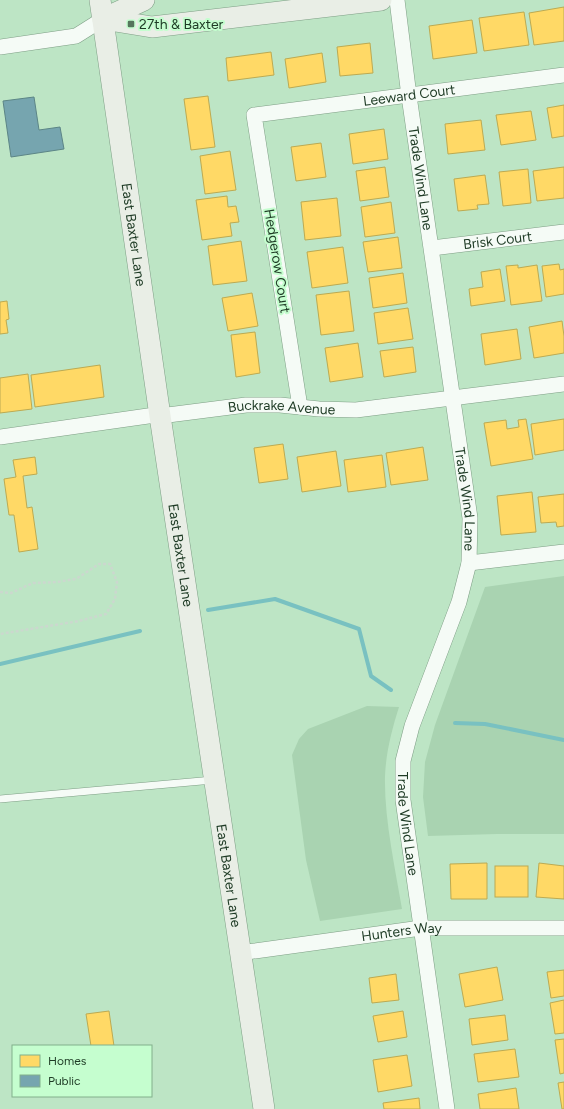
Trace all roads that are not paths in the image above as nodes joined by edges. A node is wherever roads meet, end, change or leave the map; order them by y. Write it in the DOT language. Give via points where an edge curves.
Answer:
graph roads {
  1 [pos="144,0"];
  2 [pos="381,0"];
  3 [pos="397,0"];
  4 [pos="102,10"];
  5 [pos="0,46"];
  6 [pos="564,76"];
  7 [pos="409,96"];
  8 [pos="254,115"];
  9 [pos="564,232"];
  10 [pos="432,248"];
  11 [pos="564,384"];
  12 [pos="453,398"];
  13 [pos="300,407"];
  14 [pos="160,416"];
  15 [pos="0,437"];
  16 [pos="564,552"];
  17 [pos="469,564"];
  18 [pos="215,780"];
  19 [pos="0,800"];
  20 [pos="421,928"];
  21 [pos="564,928"];
  22 [pos="240,953"];
  23 [pos="264,1109"];
  24 [pos="447,1109"];
  1 -- 4 [label="main road"];
  2 -- 4 [label="main road" via="152,27"];
  3 -- 7 [label="street, Trade Wind Lane"];
  4 -- 5 [label="street" via="76,36"];
  4 -- 14 [label="main road, East Baxter Lane"];
  6 -- 7 [label="street, Leeward Court"];
  7 -- 8 [label="street, Leeward Court"];
  7 -- 10 [label="street, Trade Wind Lane"];
  8 -- 13 [label="street, Hedgerow Court"];
  9 -- 10 [label="street, Brisk Court"];
  10 -- 12 [label="street, Trade Wind Lane"];
  11 -- 12 [label="street, Buckrake Avenue"];
  12 -- 13 [label="street, Buckrake Avenue" via="356,410"];
  12 -- 17 [label="street, Trade Wind Lane" via="470,518"];
  13 -- 14 [label="street, Buckrake Avenue" via="246,405"];
  14 -- 15 [label="street, Buckrake Avenue"];
  14 -- 18 [label="main road, East Baxter Lane"];
  16 -- 17 [label="street"];
  17 -- 20 [label="street, Trade Wind Lane" via="459,602 412,726 403,761 402,800"];
  18 -- 19 [label="lane"];
  18 -- 22 [label="main road, East Baxter Lane"];
  20 -- 21 [label="street, Hunters Way"];
  20 -- 22 [label="street, Hunters Way"];
  20 -- 24 [label="street, Trade Wind Lane"];
  22 -- 23 [label="main road, East Baxter Lane"];
}
